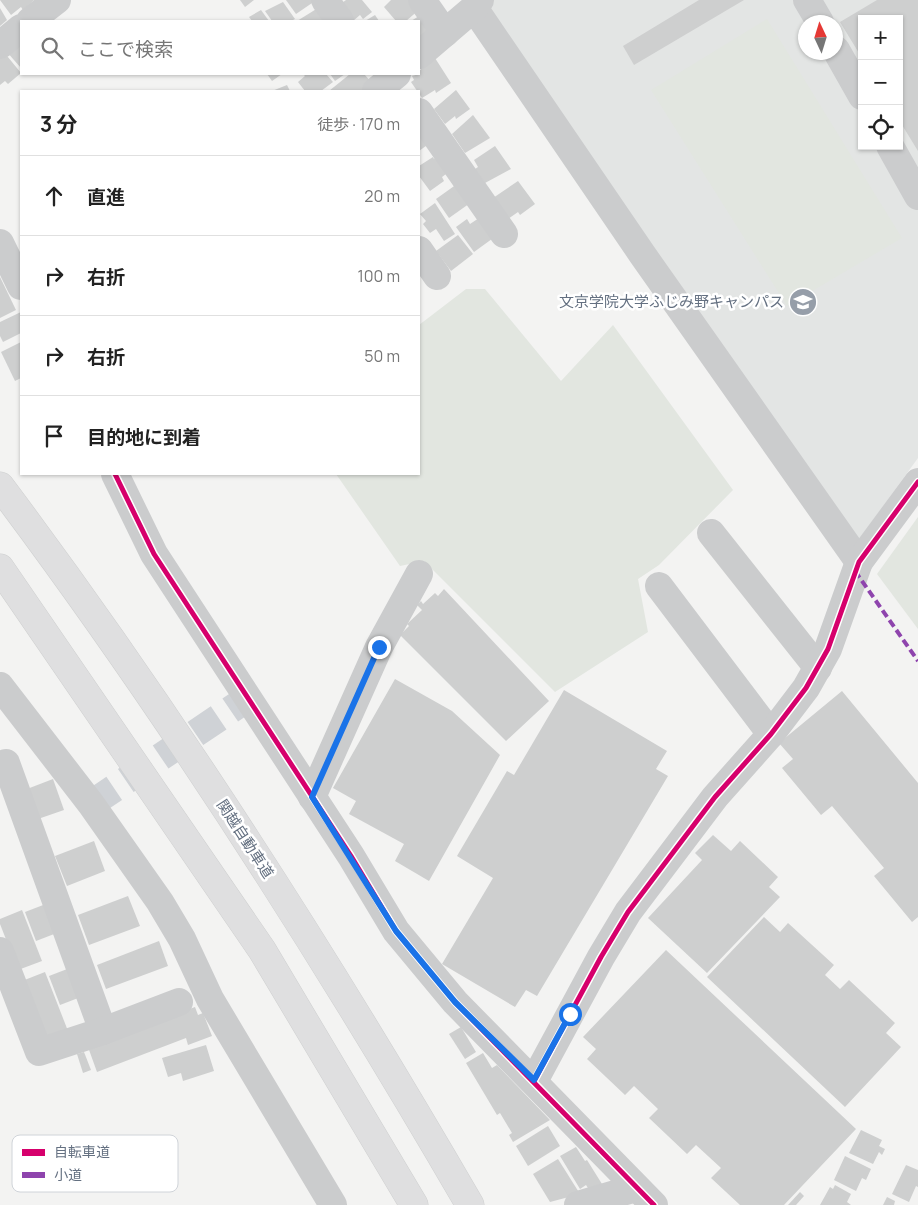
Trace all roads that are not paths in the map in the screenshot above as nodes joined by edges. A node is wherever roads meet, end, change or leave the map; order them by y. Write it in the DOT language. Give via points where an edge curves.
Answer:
graph roads {
  1 [pos="57,0"];
  2 [pos="325,0"];
  3 [pos="422,0"];
  4 [pos="807,0"];
  5 [pos="477,4"];
  6 [pos="816,15"];
  7 [pos="31,20"];
  8 [pos="339,20"];
  9 [pos="20,29"];
  10 [pos="445,33"];
  11 [pos="0,45"];
  12 [pos="420,54"];
  13 [pos="842,60"];
  14 [pos="858,89"];
  15 [pos="420,113"];
  16 [pos="892,150"];
  17 [pos="918,196"];
  18 [pos="504,234"];
  19 [pos="0,243"];
  20 [pos="420,251"];
  21 [pos="437,276"];
  22 [pos="20,284"];
  23 [pos="115,475"];
  24 [pos="918,482"];
  25 [pos="0,486"];
  26 [pos="711,534"];
  27 [pos="859,562"];
  28 [pos="0,568"];
  29 [pos="419,574"];
  30 [pos="660,586"];
  31 [pos="818,668"];
  32 [pos="0,686"];
  33 [pos="771,734"];
  34 [pos="47,750"];
  35 [pos="3,764"];
  36 [pos="312,797"];
  37 [pos="0,952"];
  38 [pos="178,1002"];
  39 [pos="103,1031"];
  40 [pos="534,1080"];
  41 [pos="645,1196"];
  42 [pos="333,1205"];
  43 [pos="414,1205"];
  44 [pos="470,1205"];
  45 [pos="578,1205"];
  1 -- 7 [label="street"];
  2 -- 8 [label="street"];
  3 -- 10 [label="street"];
  4 -- 6 [label="street"];
  5 -- 10 [label="street"];
  5 -- 27 [label="street" via="642,254"];
  9 -- 11 [label="street"];
  10 -- 12 [label="street"];
  13 -- 14 [label="street"];
  15 -- 18 [label="street"];
  16 -- 17 [label="street"];
  19 -- 22 [label="street"];
  20 -- 21 [label="street"];
  23 -- 36 [label="street" via="154,554"];
  24 -- 27 [label="street"];
  25 -- 44 [label="highway, 関越自動車道" via="142,683 297,917"];
  26 -- 31 [label="street"];
  27 -- 31 [label="street"];
  28 -- 43 [label="highway" via="262,950"];
  29 -- 36 [label="street" via="379,647"];
  30 -- 33 [label="street"];
  31 -- 33 [label="street"];
  32 -- 34 [label="street"];
  33 -- 40 [label="street" via="715,797 628,912"];
  34 -- 35 [label="street"];
  34 -- 42 [label="street" via="91,804 160,902 182,939 210,999"];
  35 -- 39 [label="street"];
  36 -- 40 [label="street" via="396,931 455,1002"];
  37 -- 39 [label="street" via="39,1052"];
  38 -- 39 [label="street"];
  40 -- 41 [label="street"];
  41 -- 45 [label="street"];
}
